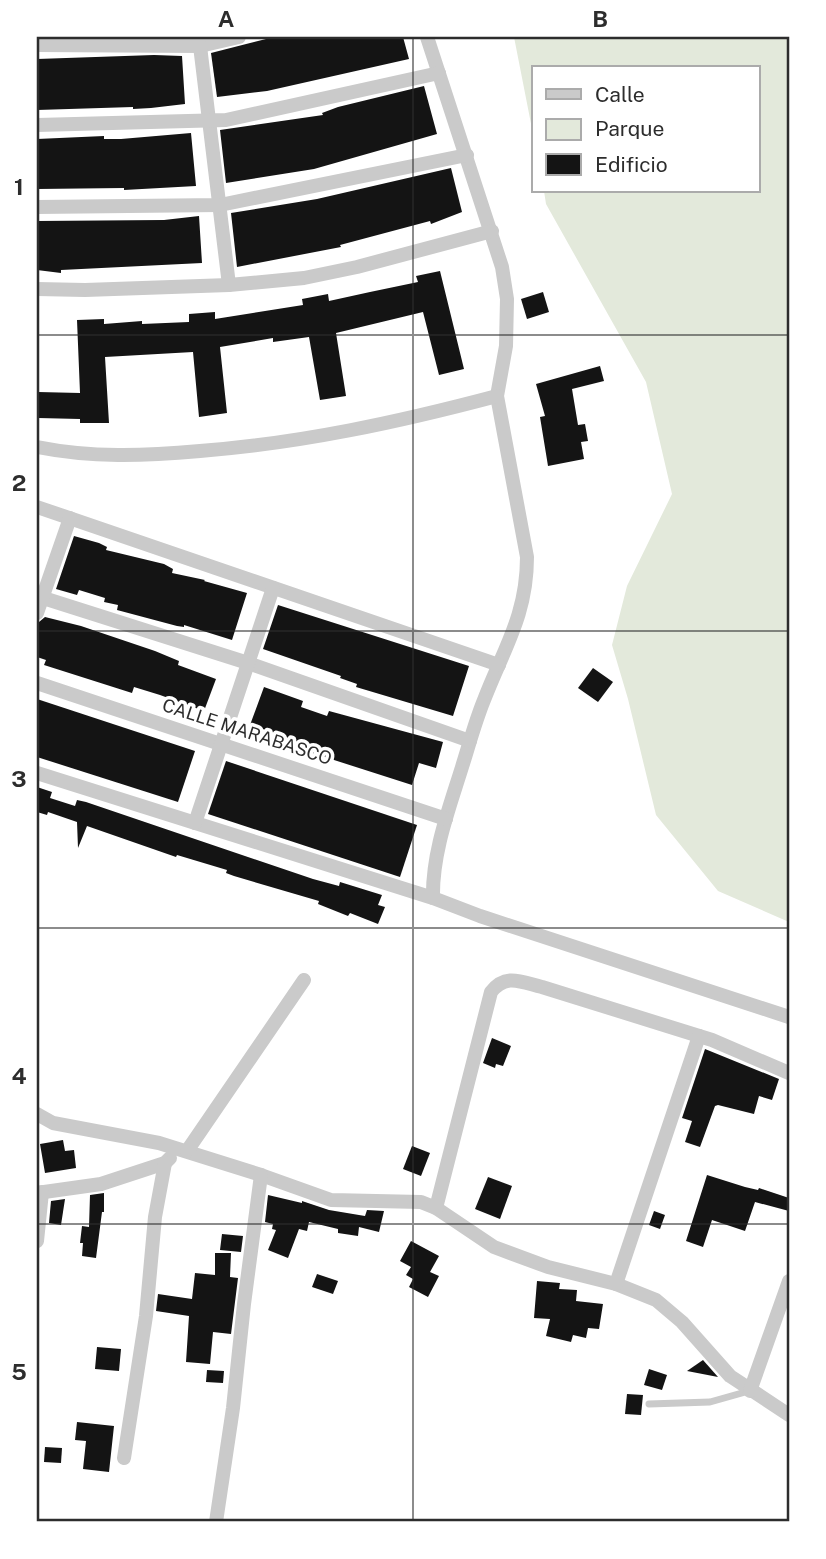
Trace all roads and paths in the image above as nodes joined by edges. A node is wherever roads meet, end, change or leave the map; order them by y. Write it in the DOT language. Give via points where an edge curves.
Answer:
graph roads {
  1 [pos="239,37"];
  2 [pos="427,37"];
  3 [pos="37,45"];
  4 [pos="200,46"];
  5 [pos="439,73"];
  6 [pos="207,122"];
  7 [pos="37,125"];
  8 [pos="467,155"];
  9 [pos="220,205"];
  10 [pos="37,207"];
  11 [pos="492,232"];
  12 [pos="229,285"];
  13 [pos="37,289"];
  14 [pos="498,396"];
  15 [pos="37,447"];
  16 [pos="37,507"];
  17 [pos="69,518"];
  18 [pos="274,588"];
  19 [pos="39,596"];
  20 [pos="37,613"];
  21 [pos="248,663"];
  22 [pos="499,665"];
  23 [pos="37,682"];
  24 [pos="470,741"];
  25 [pos="222,743"];
  26 [pos="37,773"];
  27 [pos="446,819"];
  28 [pos="195,823"];
  29 [pos="433,898"];
  30 [pos="304,980"];
  31 [pos="789,1017"];
  32 [pos="699,1035"];
  33 [pos="789,1073"];
  34 [pos="37,1114"];
  35 [pos="183,1150"];
  36 [pos="165,1163"];
  37 [pos="261,1175"];
  38 [pos="39,1192"];
  39 [pos="436,1208"];
  40 [pos="37,1241"];
  41 [pos="789,1282"];
  42 [pos="616,1283"];
  43 [pos="750,1391"];
  44 [pos="649,1404"];
  45 [pos="789,1415"];
  46 [pos="124,1458"];
  47 [pos="216,1522"];
  1 -- 4 [label="street"];
  2 -- 5 [label="street"];
  3 -- 4 [label="street"];
  4 -- 6 [label="street"];
  5 -- 6 [label="street"];
  5 -- 8 [label="street"];
  6 -- 7 [label="street"];
  6 -- 9 [label="street"];
  8 -- 9 [label="street"];
  8 -- 11 [label="street"];
  9 -- 10 [label="street"];
  9 -- 12 [label="street"];
  11 -- 12 [label="street" via="304,278"];
  11 -- 14 [label="street" via="507,299"];
  12 -- 13 [label="street"];
  14 -- 15 [label="street" via="416,418 247,447 90,456"];
  14 -- 22 [label="street" via="527,557 523,600"];
  16 -- 17 [label="street"];
  17 -- 18 [label="street"];
  17 -- 19 [label="street"];
  18 -- 21 [label="street"];
  18 -- 22 [label="street"];
  19 -- 20 [label="street"];
  19 -- 21 [label="street"];
  21 -- 24 [label="street"];
  21 -- 25 [label="street"];
  22 -- 24 [label="street"];
  23 -- 25 [label="street, CALLE MARABASCO"];
  24 -- 27 [label="street"];
  25 -- 27 [label="street, CALLE MARABASCO"];
  25 -- 28 [label="street"];
  26 -- 28 [label="street"];
  27 -- 29 [label="street"];
  28 -- 29 [label="street"];
  29 -- 31 [label="street"];
  30 -- 35 [label="street"];
  32 -- 33 [label="street"];
  32 -- 39 [label="street" via="523,982 498,983 491,992"];
  32 -- 42 [label="street"];
  34 -- 35 [label="street" via="53,1123"];
  35 -- 36 [label="street"];
  35 -- 37 [label="street"];
  36 -- 38 [label="street" via="101,1184"];
  36 -- 46 [label="street"];
  37 -- 39 [label="street" via="331,1200 421,1202"];
  37 -- 47 [label="street"];
  38 -- 40 [label="street"];
  39 -- 42 [label="street" via="494,1247 548,1267"];
  41 -- 43 [label="street"];
  42 -- 43 [label="street" via="656,1300"];
  43 -- 44 [label="lane" via="710,1402"];
  43 -- 45 [label="street"];
}
